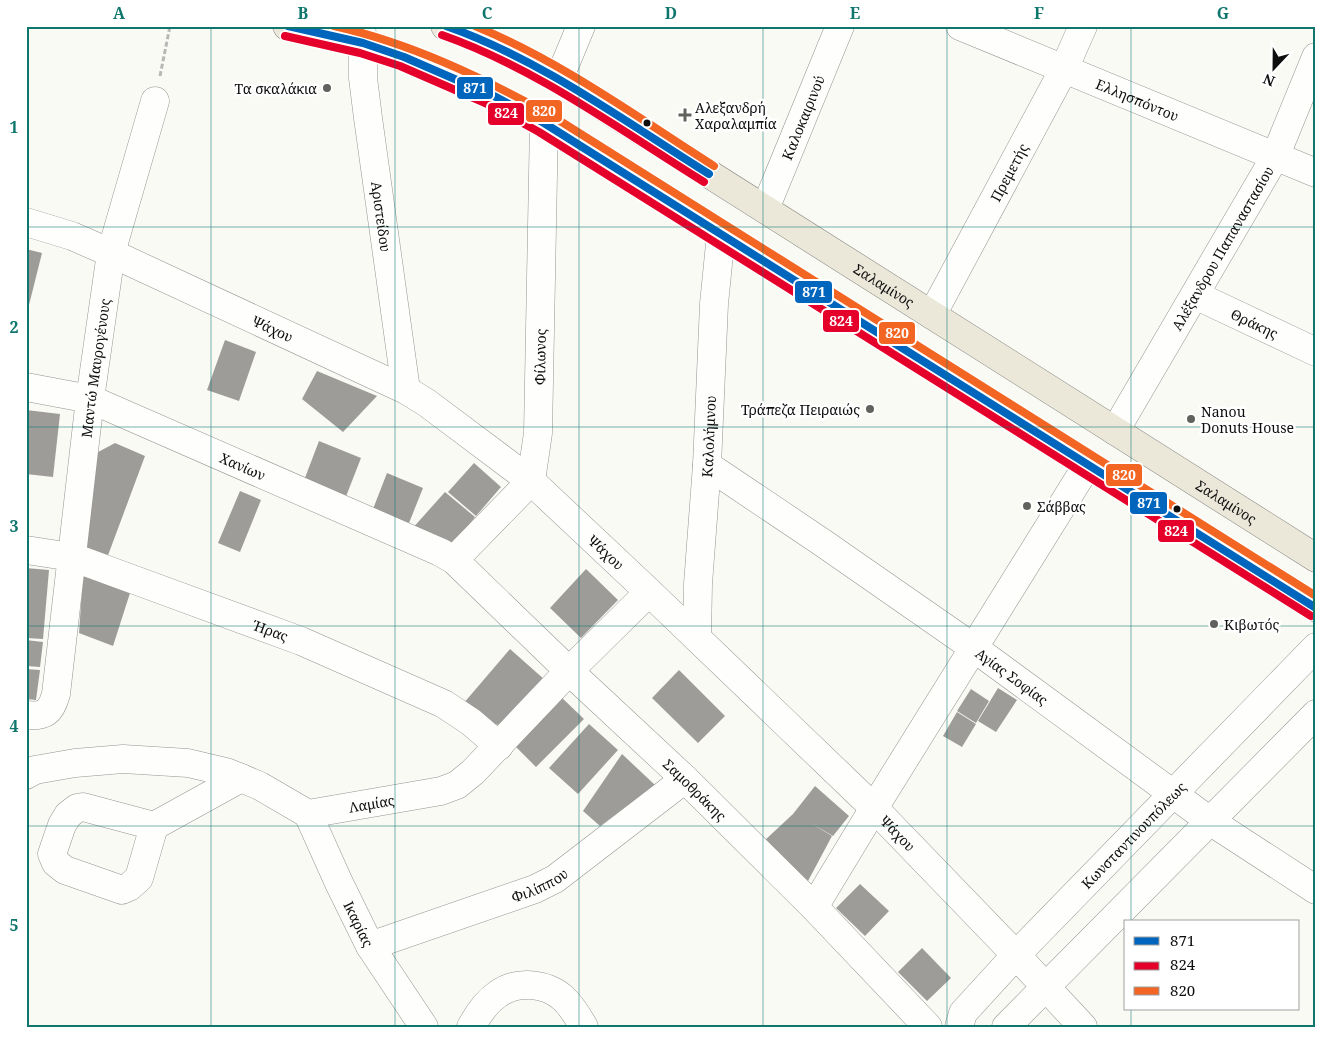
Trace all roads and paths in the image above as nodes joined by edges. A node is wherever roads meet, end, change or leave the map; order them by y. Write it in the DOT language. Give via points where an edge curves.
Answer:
graph roads {
  1 [pos="170,26"];
  2 [pos="287,26"];
  3 [pos="445,26"];
  4 [pos="582,26"];
  5 [pos="840,26"];
  6 [pos="960,26"];
  7 [pos="1083,26"];
  8 [pos="362,35"];
  9 [pos="1316,57"];
  10 [pos="1064,69"];
  11 [pos="559,79"];
  12 [pos="155,101"];
  13 [pos="544,123"];
  14 [pos="1275,157"];
  15 [pos="1316,174"];
  16 [pos="765,209"];
  17 [pos="26,222"];
  18 [pos="720,234"];
  19 [pos="112,253"];
  20 [pos="1195,295"];
  21 [pos="932,315"];
  22 [pos="1316,352"];
  23 [pos="26,387"];
  24 [pos="406,390"];
  25 [pos="90,398"];
  26 [pos="1115,431"];
  27 [pos="1088,464"];
  28 [pos="707,465"];
  29 [pos="531,481"];
  30 [pos="26,550"];
  31 [pos="72,557"];
  32 [pos="1316,558"];
  33 [pos="454,560"];
  34 [pos="649,592"];
  35 [pos="1316,608"];
  36 [pos="697,638"];
  37 [pos="1316,647"];
  38 [pos="974,648"];
  39 [pos="569,671"];
  40 [pos="36,714"];
  41 [pos="1316,714"];
  42 [pos="498,746"];
  43 [pos="26,775"];
  44 [pos="241,778"];
  45 [pos="686,780"];
  46 [pos="1173,794"];
  47 [pos="874,808"];
  48 [pos="308,814"];
  49 [pos="1210,821"];
  50 [pos="154,826"];
  51 [pos="1316,890"];
  52 [pos="814,907"];
  53 [pos="370,946"];
  54 [pos="1016,955"];
  55 [pos="1046,987"];
  56 [pos="424,1027"];
  57 [pos="471,1027"];
  58 [pos="584,1027"];
  59 [pos="928,1027"];
  60 [pos="959,1027"];
  61 [pos="1006,1027"];
  62 [pos="1083,1027"];
  1 -- 12 [label="path"];
  2 -- 8 [label="main road"];
  3 -- 11 [label="main road, Σαλαμίνος" via="514,54"];
  4 -- 11 [label="street"];
  5 -- 16 [label="street, Καλοκαιρινού"];
  6 -- 10 [label="street, Ελλησπόντου"];
  7 -- 10 [label="street, Πρεμετής"];
  8 -- 13 [label="main road" via="496,97"];
  8 -- 24 [label="street, Αριστείδου" via="363,78"];
  9 -- 14 [label="street, Αλέξανδρου Παπαναστασίου"];
  10 -- 14 [label="street, Ελλησπόντου"];
  10 -- 21 [label="street, Πρεμετής"];
  11 -- 16 [label="main road, Σαλαμίνος"];
  12 -- 19 [label="street, Μαντώ Μαυρογένους"];
  13 -- 18 [label="main road"];
  13 -- 29 [label="street, Φίλωνος" via="538,433"];
  14 -- 15 [label="street, Ελλησπόντου"];
  14 -- 20 [label="street, Αλέξανδρου Παπαναστασίου"];
  16 -- 21 [label="main road, Σαλαμίνος"];
  17 -- 19 [label="street, Ψάχου"];
  18 -- 27 [label="main road"];
  18 -- 28 [label="street, Καλολήμνου"];
  19 -- 24 [label="street, Ψάχου"];
  19 -- 25 [label="street, Μαντώ Μαυρογένους"];
  20 -- 22 [label="street, Θράκης"];
  20 -- 26 [label="street, Αλέξανδρου Παπαναστασίου"];
  21 -- 26 [label="main road, Σαλαμίνος"];
  23 -- 25 [label="street, Χανίων"];
  24 -- 29 [label="street, Ψάχου"];
  25 -- 31 [label="street, Μαντώ Μαυρογένους"];
  25 -- 33 [label="street, Χανίων"];
  26 -- 32 [label="main road, Σαλαμίνος"];
  27 -- 35 [label="main road"];
  27 -- 38 [label="street"];
  28 -- 36 [label="street, Καλολήμνου"];
  28 -- 38 [label="street, Αγίας Σοφίας"];
  29 -- 33 [label="street"];
  29 -- 34 [label="street, Ψάχου"];
  30 -- 31 [label="street, Ήρας"];
  31 -- 40 [label="street, Μαντώ Μαυρογένους" via="56,694 53,706"];
  31 -- 42 [label="street, Ήρας" via="301,641 444,704"];
  33 -- 39 [label="street, Σαμοθράκης"];
  34 -- 36 [label="street, Ψάχου"];
  34 -- 39 [label="street, Λαμίας"];
  36 -- 47 [label="street, Ψάχου"];
  37 -- 46 [label="street, Κωνσταντινουπόλεως"];
  38 -- 46 [label="street, Αγίας Σοφίας"];
  38 -- 47 [label="street"];
  39 -- 42 [label="street, Λαμίας"];
  39 -- 45 [label="street, Σαμοθράκης"];
  41 -- 49 [label="street"];
  42 -- 48 [label="street, Λαμίας" via="457,785 441,791"];
  43 -- 44 [label="street" via="35,770 75,763 123,759 188,763"];
  44 -- 48 [label="street"];
  44 -- 50 [label="street"];
  45 -- 52 [label="street, Σαμοθράκης"];
  45 -- 53 [label="street, Φιλίππου" via="554,879 535,889"];
  46 -- 49 [label="street, Αγίας Σοφίας"];
  46 -- 54 [label="street, Κωνσταντινουπόλεως"];
  47 -- 52 [label="street"];
  47 -- 54 [label="street, Ψάχου"];
  48 -- 53 [label="street, Ικαρίας"];
  49 -- 51 [label="street, Αγίας Σοφίας"];
  49 -- 55 [label="street"];
  52 -- 59 [label="street, Σαμοθράκης"];
  53 -- 56 [label="street, Ικαρίας"];
  54 -- 55 [label="street, Ψάχου"];
  54 -- 60 [label="street, Κωνσταντινουπόλεως" via="963,1013"];
  55 -- 61 [label="street"];
  55 -- 62 [label="street, Ψάχου"];
  57 -- 58 [label="street" via="498,994 515,986 528,985 551,990 562,997"];
}
